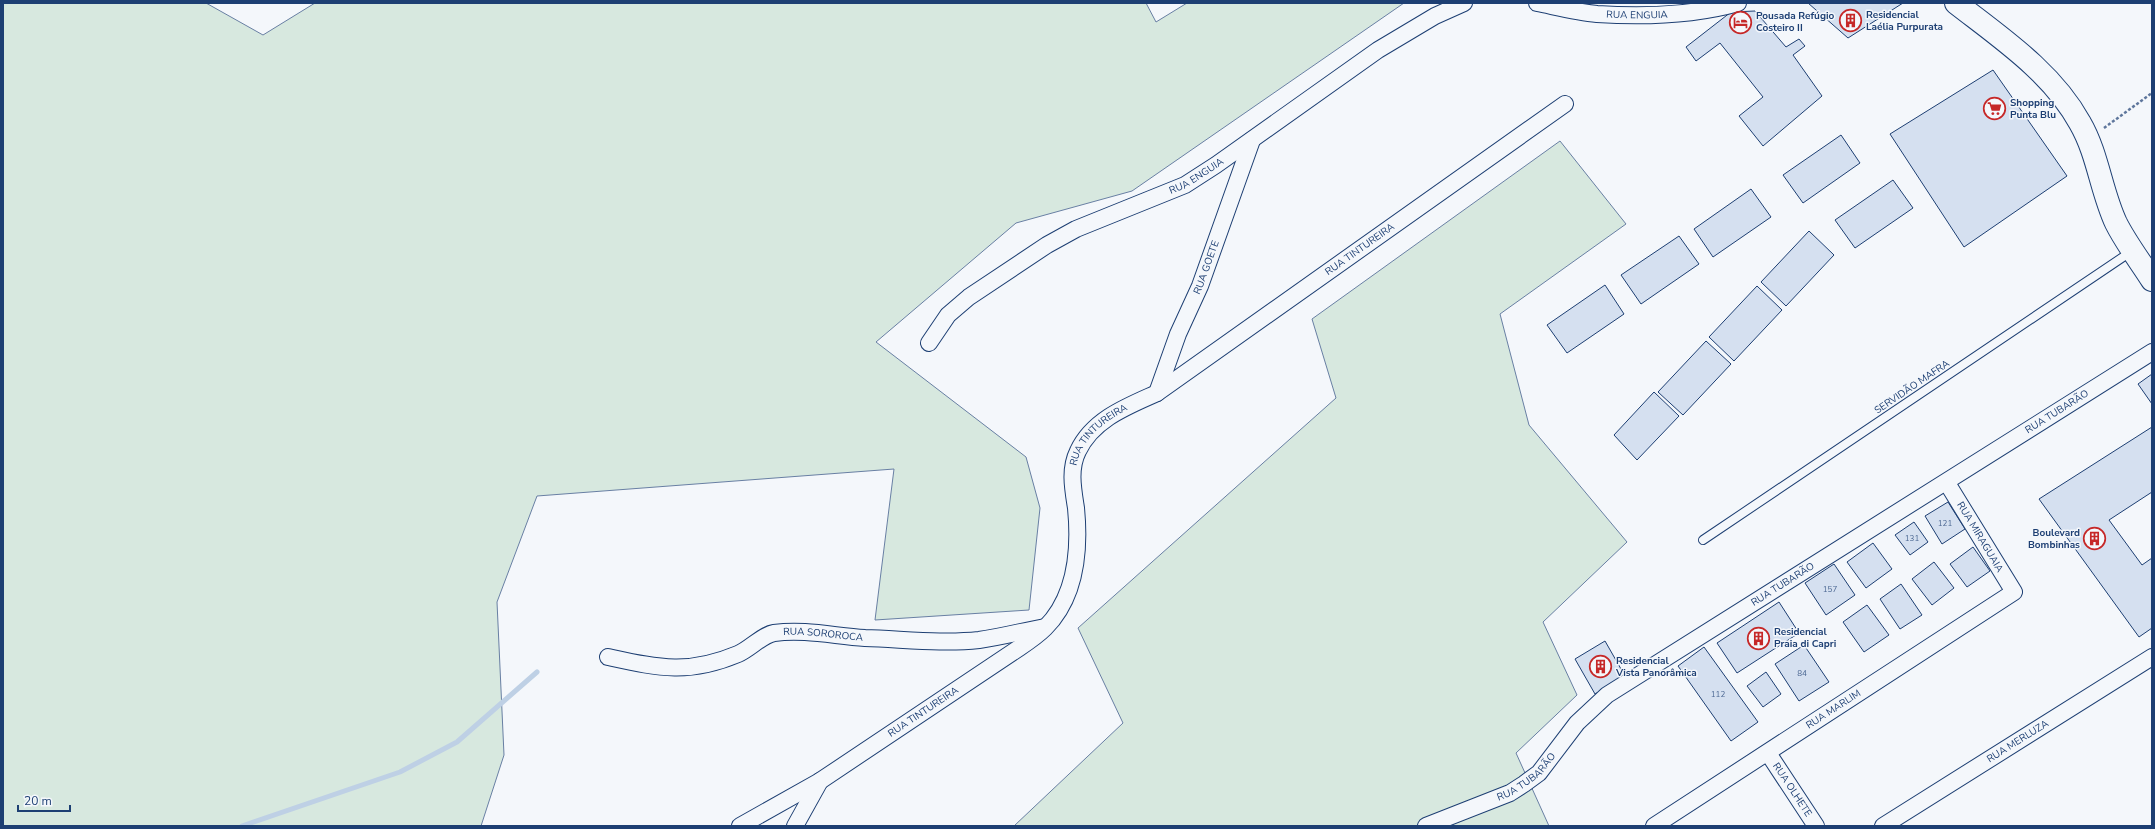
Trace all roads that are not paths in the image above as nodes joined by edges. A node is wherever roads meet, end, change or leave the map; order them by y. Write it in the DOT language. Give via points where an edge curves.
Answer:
graph roads {
  1 [pos="1464,3"];
  2 [pos="1537,3"];
  3 [pos="1738,3"];
  4 [pos="1956,3"];
  5 [pos="1565,104"];
  6 [pos="1252,140"];
  7 [pos="2132,250"];
  8 [pos="2152,280"];
  9 [pos="929,343"];
  10 [pos="2152,352"];
  11 [pos="1157,393"];
  12 [pos="1947,482"];
  13 [pos="1703,540"];
  14 [pos="2014,592"];
  15 [pos="1046,627"];
  16 [pos="608,657"];
  17 [pos="2152,657"];
  18 [pos="1768,753"];
  19 [pos="820,781"];
  20 [pos="740,826"];
  21 [pos="795,826"];
  22 [pos="1426,826"];
  23 [pos="1654,826"];
  24 [pos="1816,826"];
  25 [pos="1883,826"];
  1 -- 6 [label="street, RUA ENGUIA" via="1435,16 1378,50"];
  2 -- 3 [label="street, RUA ENGUIA" via="1596,14 1649,15 1682,14"];
  4 -- 7 [label="main road" via="2055,86 2070,106 2089,139 2116,222"];
  5 -- 11 [label="street, RUA TINTUREIRA"];
  6 -- 9 [label="street, RUA ENGUIA" via="1185,184 1076,229 1048,245 969,297 948,315"];
  6 -- 11 [label="street, RUA GOETE" via="1200,286 1178,334"];
  7 -- 8 [label="main road"];
  7 -- 13 [label="lane, SERVIDÃO MAFRA"];
  10 -- 12 [label="street, RUA TUBARÃO"];
  11 -- 15 [label="street, RUA TINTUREIRA" via="1116,411 1096,427 1078,451 1072,474 1078,528 1078,557 1071,585 1058,611"];
  12 -- 14 [label="street, RUA MIRAGUAIA"];
  12 -- 22 [label="street, RUA TUBARÃO" via="1607,695 1577,723 1539,773 1510,793"];
  14 -- 18 [label="street, RUA MARLIM"];
  15 -- 16 [label="street, RUA SOROROCA" via="979,640 947,641 863,638 817,632 772,633 740,653 713,664 688,668 658,667"];
  15 -- 19 [label="street, RUA TINTUREIRA" via="1019,648"];
  17 -- 25 [label="street, RUA MERLUZA"];
  18 -- 23 [label="street, RUA MARLIM"];
  18 -- 24 [label="street, RUA OLHETE"];
  19 -- 20 [label="street, RUA TINTUREIRA"];
  19 -- 21 [label="street"];
}
